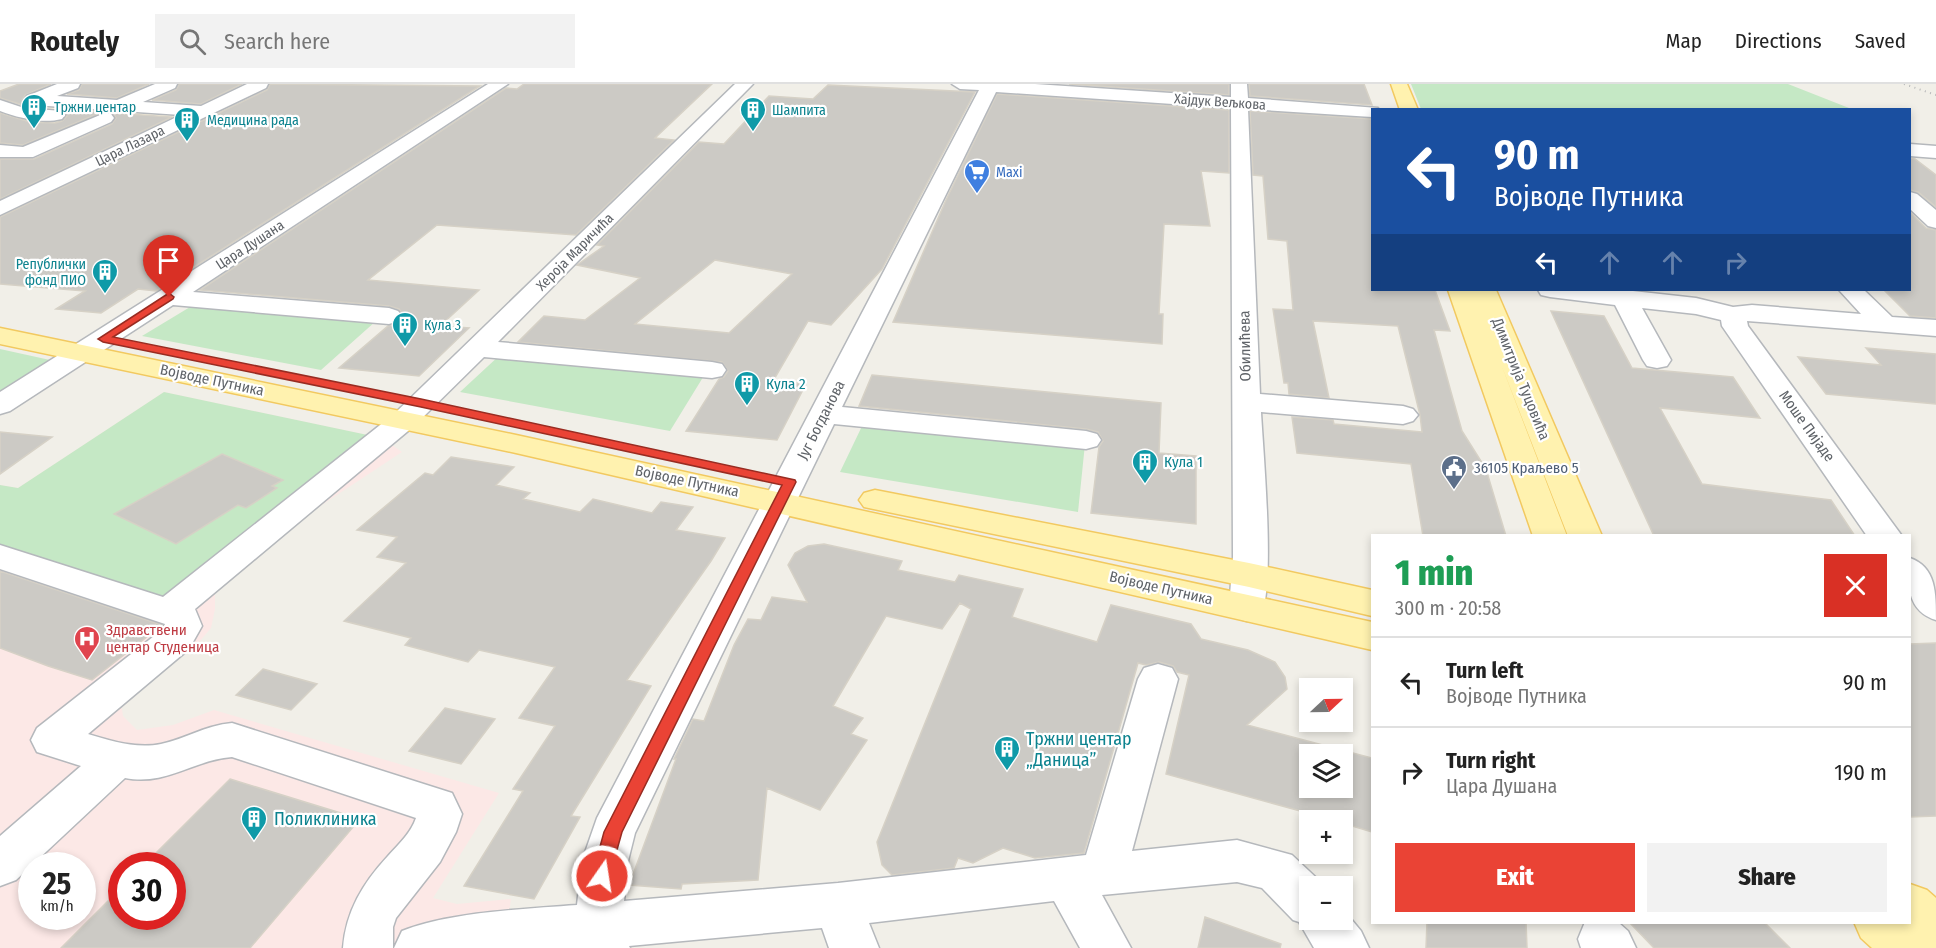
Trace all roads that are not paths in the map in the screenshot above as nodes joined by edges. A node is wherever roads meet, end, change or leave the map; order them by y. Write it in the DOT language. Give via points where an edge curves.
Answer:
graph roads {
  1 [pos="72,84"];
  2 [pos="169,84"];
  3 [pos="261,84"];
  4 [pos="500,84"];
  5 [pos="745,84"];
  6 [pos="960,84"];
  7 [pos="1383,84"];
  8 [pos="1399,84"];
  9 [pos="991,85"];
  10 [pos="51,93"];
  11 [pos="187,94"];
  12 [pos="1240,94"];
  13 [pos="137,98"];
  14 [pos="33,100"];
  15 [pos="119,106"];
  16 [pos="1391,108"];
  17 [pos="1408,108"];
  18 [pos="3,109"];
  19 [pos="203,111"];
  20 [pos="1371,112"];
  21 [pos="157,117"];
  22 [pos="98,122"];
  23 [pos="1911,150"];
  24 [pos="0,151"];
  25 [pos="1936,152"];
  26 [pos="0,199"];
  27 [pos="1911,199"];
  28 [pos="0,209"];
  29 [pos="1936,221"];
  30 [pos="1460,291"];
  31 [pos="1484,291"];
  32 [pos="1561,291"];
  33 [pos="1852,291"];
  34 [pos="169,297"];
  35 [pos="1624,297"];
  36 [pos="1733,315"];
  37 [pos="389,316"];
  38 [pos="0,318"];
  39 [pos="1885,324"];
  40 [pos="1936,328"];
  41 [pos="0,336"];
  42 [pos="93,346"];
  43 [pos="477,348"];
  44 [pos="1657,360"];
  45 [pos="712,370"];
  46 [pos="1247,402"];
  47 [pos="0,405"];
  48 [pos="412,411"];
  49 [pos="824,414"];
  50 [pos="1402,415"];
  51 [pos="1086,440"];
  52 [pos="785,492"];
  53 [pos="1549,534"];
  54 [pos="1584,534"];
  55 [pos="1884,534"];
  56 [pos="0,557"];
  57 [pos="1911,571"];
  58 [pos="1248,592"];
  59 [pos="1371,603"];
  60 [pos="1936,607"];
  61 [pos="168,612"];
  62 [pos="1371,636"];
  63 [pos="1158,679"];
  64 [pos="118,759"];
  65 [pos="0,865"];
  66 [pos="1084,876"];
  67 [pos="1299,892"];
  68 [pos="838,905"];
  69 [pos="1911,907"];
  70 [pos="1880,924"];
  71 [pos="1936,928"];
  72 [pos="1330,930"];
  73 [pos="603,936"];
  74 [pos="368,948"];
  75 [pos="419,948"];
  76 [pos="854,948"];
  77 [pos="1106,948"];
  78 [pos="1344,948"];
  79 [pos="1908,948"];
  1 -- 10 [label="street"];
  2 -- 13 [label="street"];
  3 -- 19 [label="street, Цара Лазара"];
  4 -- 34 [label="street, Цара Душана"];
  5 -- 43 [label="street, Хероја Маричића"];
  6 -- 9 [label="street, Хајдук Вељкова"];
  7 -- 16 [label="main road"];
  8 -- 17 [label="main road"];
  9 -- 12 [label="street, Хајдук Вељкова"];
  9 -- 49 [label="street, Југ Богданова"];
  10 -- 13 [label="street"];
  10 -- 14 [label="street"];
  11 -- 21 [label="street, Цара Лазара"];
  12 -- 20 [label="street, Хајдук Вељкова"];
  12 -- 46 [label="street, Обилићева"];
  13 -- 15 [label="street"];
  14 -- 15 [label="street"];
  14 -- 18 [label="street"];
  15 -- 21 [label="street"];
  18 -- 22 [label="street" via="105,118"];
  19 -- 21 [label="street"];
  19 -- 28 [label="street, Цара Лазара"];
  21 -- 22 [label="street"];
  21 -- 26 [label="street, Цара Лазара"];
  22 -- 24 [label="street" via="26,153"];
  23 -- 25 [label="street"];
  27 -- 29 [label="street"];
  30 -- 53 [label="main road, Димитрија Туцовића"];
  31 -- 54 [label="main road, Димитрија Туцовића"];
  32 -- 35 [label="street"];
  33 -- 39 [label="street"];
  34 -- 37 [label="street"];
  34 -- 42 [label="street, Цара Душана"];
  35 -- 36 [label="street"];
  35 -- 44 [label="street"];
  36 -- 39 [label="street" via="1752,313"];
  36 -- 55 [label="street, Моше Пијаде" via="1735,326"];
  38 -- 42 [label="main road, Војводе Путника"];
  39 -- 40 [label="street"];
  41 -- 42 [label="main road, Војводе Путника"];
  42 -- 47 [label="street, Цара Душана"];
  42 -- 48 [label="main road, Војводе Путника"];
  43 -- 45 [label="street"];
  43 -- 48 [label="street, Хероја Маричића"];
  46 -- 50 [label="street"];
  46 -- 58 [label="street, Обилићева"];
  48 -- 52 [label="main road, Војводе Путника"];
  48 -- 61 [label="street, Хероја Маричића"];
  49 -- 51 [label="street"];
  49 -- 52 [label="street, Југ Богданова"];
  52 -- 58 [label="main road, Војводе Путника"];
  52 -- 73 [label="street, Југ Богданова" via="613,832 603,862 600,890"];
  56 -- 61 [label="street"];
  57 -- 60 [label="street"];
  58 -- 59 [label="main road, Војводе Путника"];
  58 -- 62 [label="main road, Војводе Путника"];
  61 -- 64 [label="street" via="181,616 184,622 176,639 52,740"];
  63 -- 66 [label="street"];
  64 -- 65 [label="street"];
  64 -- 74 [label="street" via="152,763 208,743 232,740 436,806 440,814 438,825 372,911 366,933"];
  66 -- 67 [label="street" via="1237,861 1276,870"];
  66 -- 68 [label="street"];
  66 -- 77 [label="street"];
  68 -- 73 [label="street"];
  68 -- 76 [label="street"];
  69 -- 71 [label="main road"];
  70 -- 79 [label="main road"];
  72 -- 78 [label="street"];
  73 -- 75 [label="street" via="506,934"];
}
